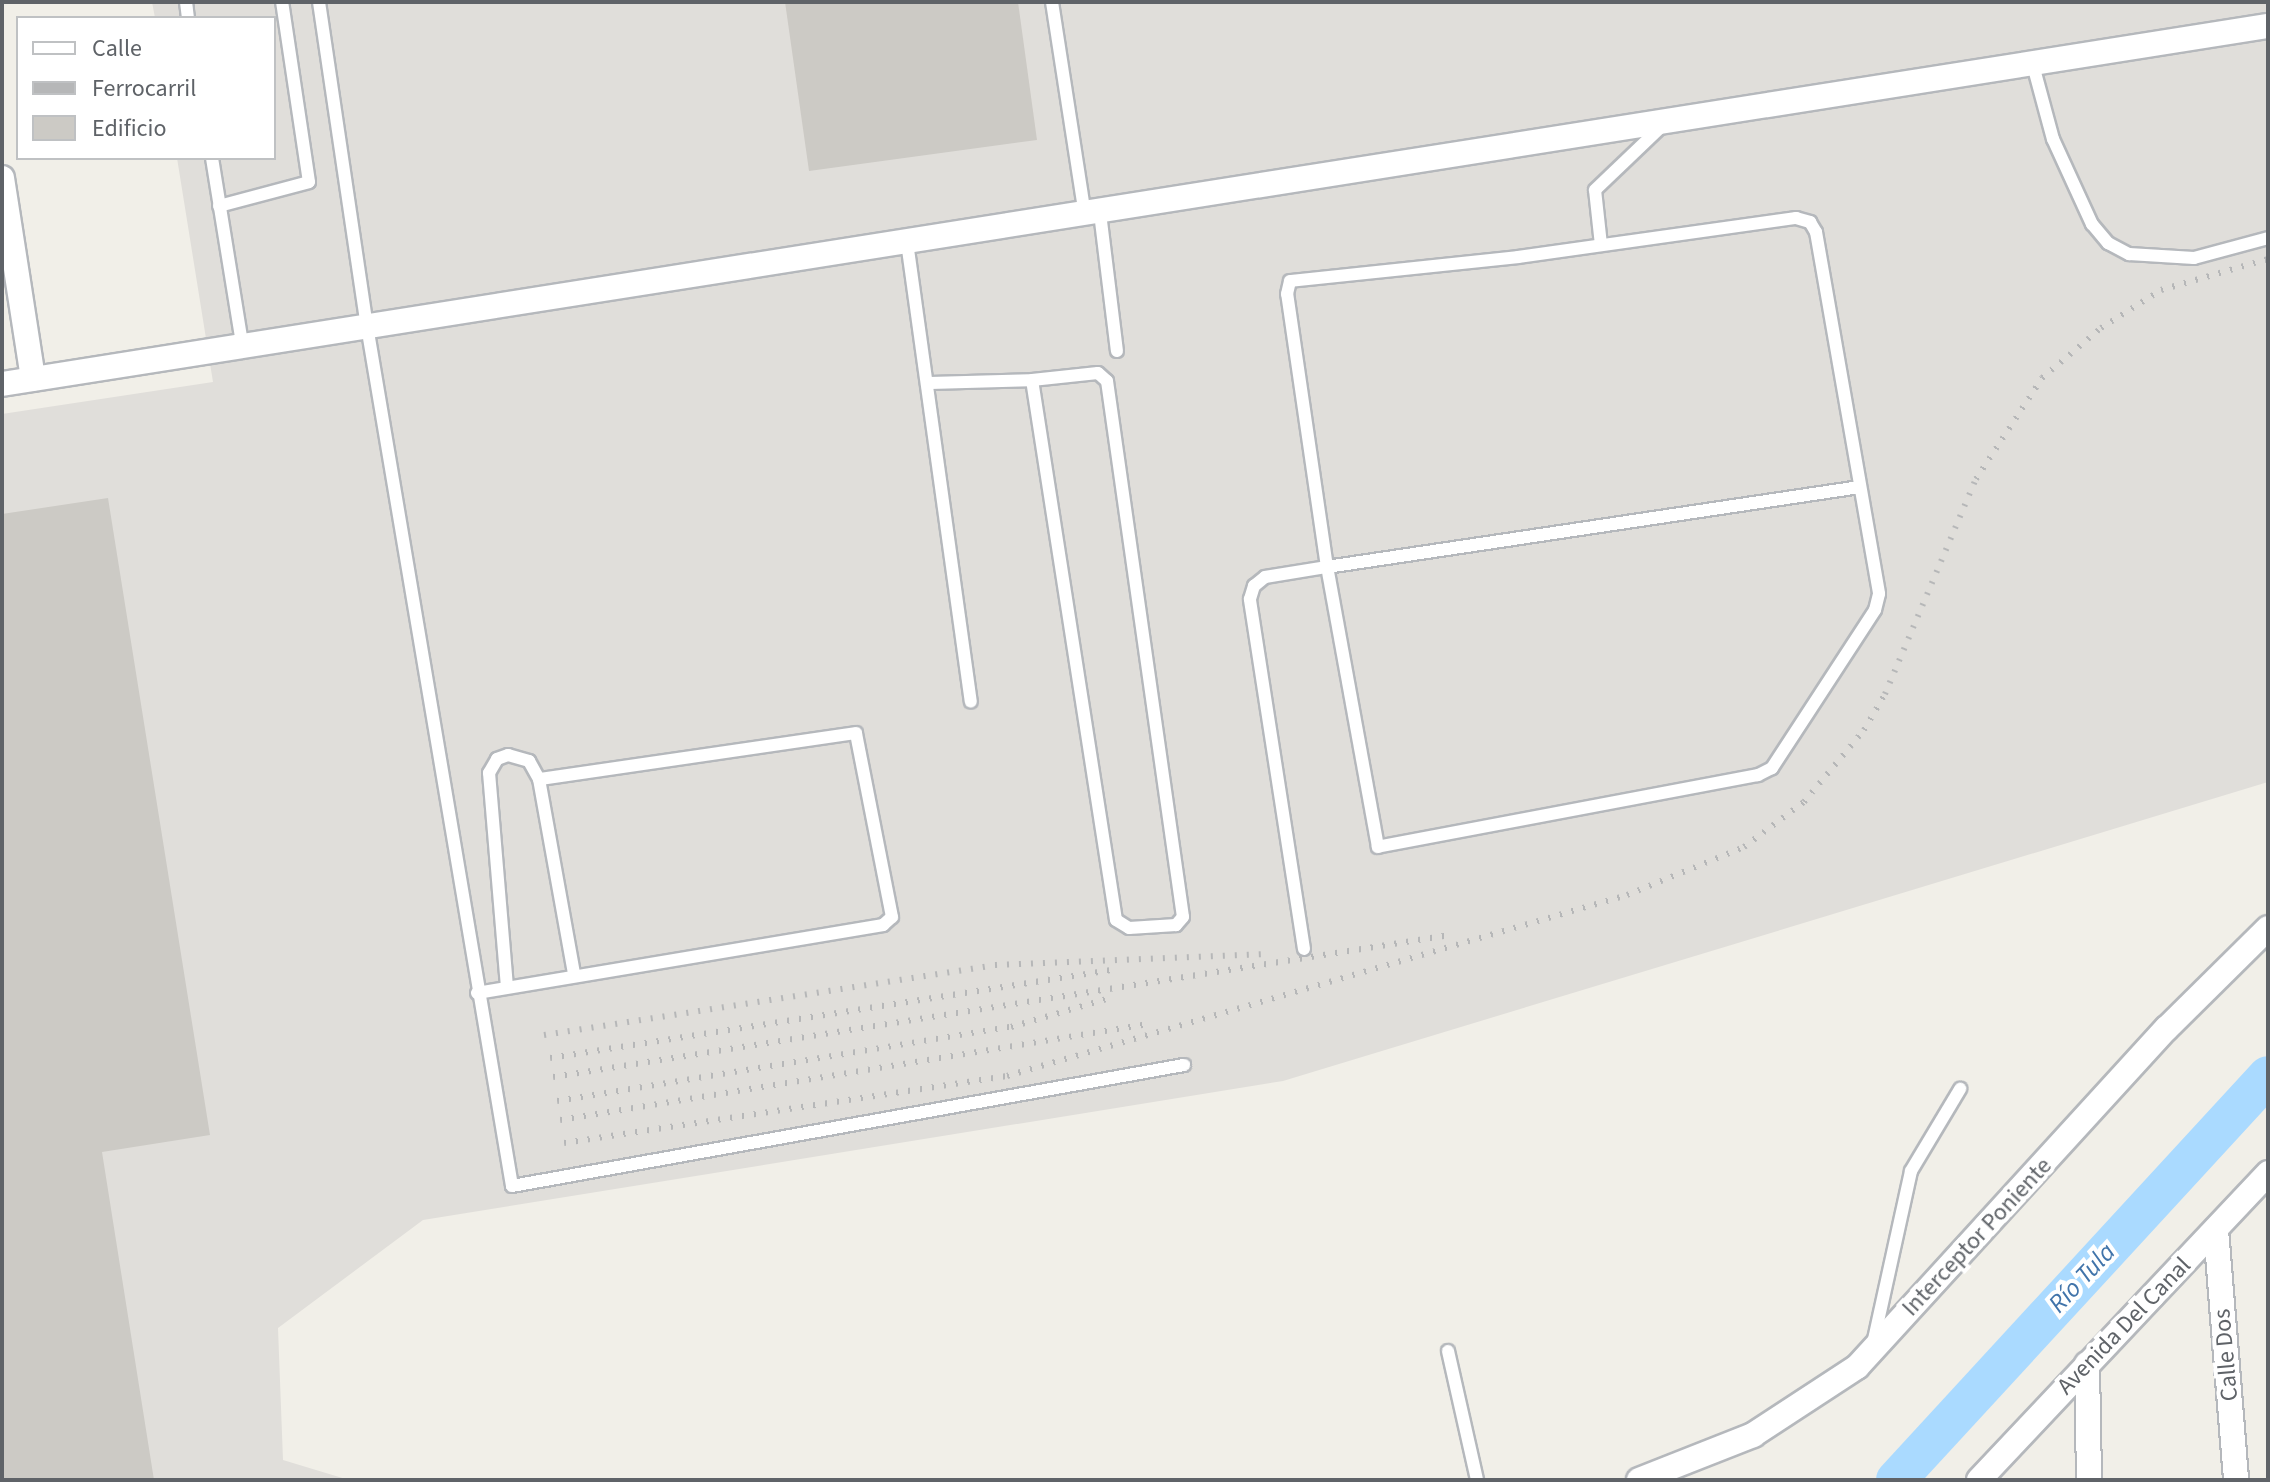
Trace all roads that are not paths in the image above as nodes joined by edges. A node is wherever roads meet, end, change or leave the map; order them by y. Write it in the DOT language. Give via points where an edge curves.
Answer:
graph roads {
  1 [pos="282,2"];
  2 [pos="319,2"];
  3 [pos="1052,2"];
  4 [pos="2268,26"];
  5 [pos="2033,65"];
  6 [pos="1666,123"];
  7 [pos="212,160"];
  8 [pos="2,178"];
  9 [pos="219,206"];
  10 [pos="1092,213"];
  11 [pos="2268,238"];
  12 [pos="907,242"];
  13 [pos="1601,245"];
  14 [pos="367,326"];
  15 [pos="242,344"];
  16 [pos="1117,351"];
  17 [pos="33,379"];
  18 [pos="1032,380"];
  19 [pos="927,383"];
  20 [pos="2,384"];
  21 [pos="1860,487"];
  22 [pos="1327,567"];
  23 [pos="971,702"];
  24 [pos="539,779"];
  25 [pos="2268,928"];
  26 [pos="1304,949"];
  27 [pos="574,974"];
  28 [pos="507,987"];
  29 [pos="477,993"];
  30 [pos="1184,1065"];
  31 [pos="1960,1089"];
  32 [pos="2268,1173"];
  33 [pos="2216,1230"];
  34 [pos="1448,1351"];
  35 [pos="1872,1351"];
  36 [pos="2087,1364"];
  37 [pos="1477,1480"];
  38 [pos="1639,1480"];
  39 [pos="1979,1480"];
  40 [pos="2089,1480"];
  41 [pos="2236,1480"];
  1 -- 9 [label="lane" via="309,182"];
  2 -- 14 [label="lane"];
  3 -- 10 [label="lane"];
  4 -- 5 [label="street"];
  5 -- 6 [label="street"];
  5 -- 11 [label="lane" via="2053,139 2092,224 2108,243 2129,254 2194,258"];
  6 -- 10 [label="street"];
  6 -- 13 [label="lane" via="1595,190"];
  7 -- 9 [label="lane"];
  8 -- 17 [label="street"];
  9 -- 15 [label="lane"];
  10 -- 12 [label="street"];
  10 -- 16 [label="lane"];
  12 -- 14 [label="street"];
  12 -- 19 [label="lane"];
  13 -- 21 [label="lane" via="1796,218 1810,222"];
  13 -- 22 [label="lane" via="1290,281 1287,294"];
  14 -- 15 [label="street"];
  14 -- 29 [label="lane"];
  15 -- 17 [label="street"];
  17 -- 20 [label="street"];
  18 -- 18 [label="lane" via="1116,920 1129,928 1176,925 1183,917 1107,381 1098,373"];
  18 -- 19 [label="lane"];
  19 -- 23 [label="lane"];
  21 -- 22 [label="lane"];
  21 -- 22 [label="lane" via="1878,601 1767,772 1386,848 1375,842"];
  22 -- 26 [label="lane" via="1265,577 1250,599"];
  24 -- 27 [label="lane"];
  24 -- 27 [label="lane" via="856,733 878,827 890,922"];
  24 -- 28 [label="lane" via="522,756 497,759 489,773"];
  25 -- 35 [label="street, Interceptor Poniente" via="2167,1028"];
  27 -- 28 [label="lane"];
  28 -- 29 [label="lane"];
  29 -- 30 [label="lane" via="508,1179 512,1186 524,1188"];
  31 -- 35 [label="lane" via="1911,1171"];
  32 -- 33 [label="street, Avenida Del Canal"];
  33 -- 36 [label="street, Avenida Del Canal"];
  33 -- 41 [label="street, Calle Dos"];
  34 -- 37 [label="lane"];
  35 -- 38 [label="street, Interceptor Poniente" via="1857,1367 1753,1435"];
  36 -- 39 [label="street, Avenida Del Canal"];
  36 -- 40 [label="street"];
}
